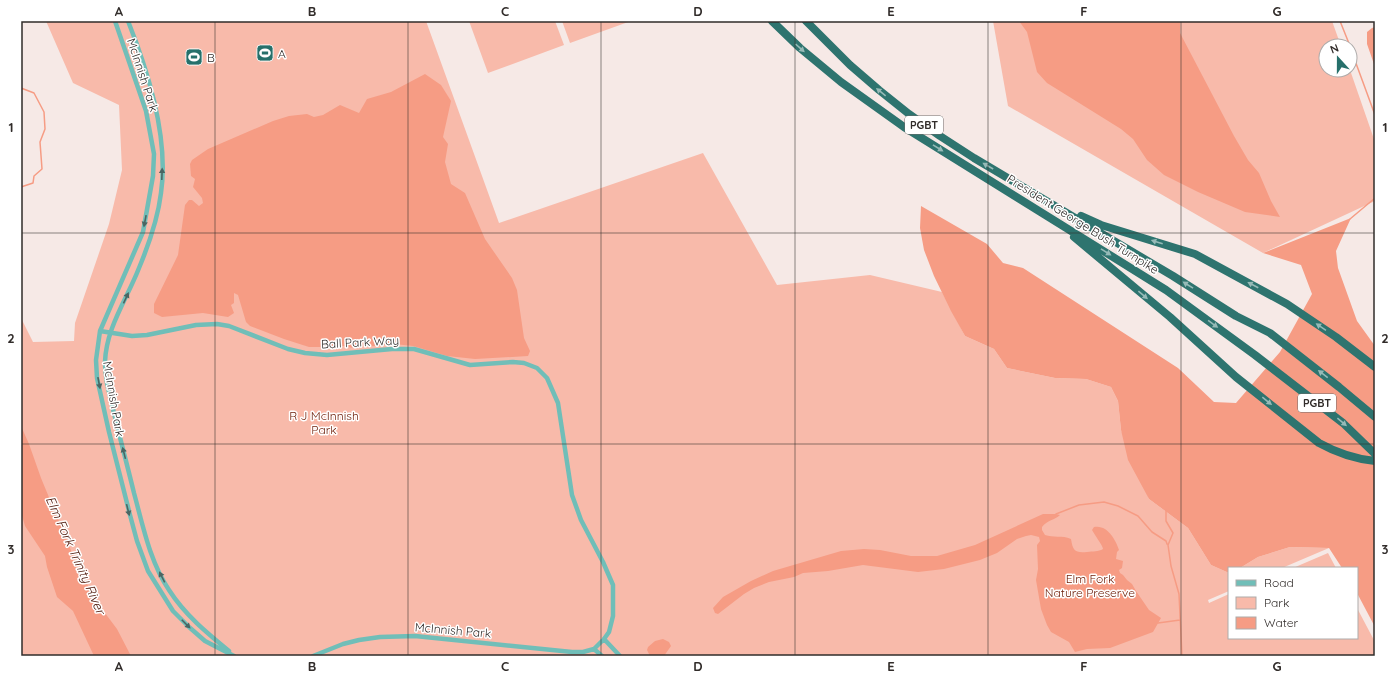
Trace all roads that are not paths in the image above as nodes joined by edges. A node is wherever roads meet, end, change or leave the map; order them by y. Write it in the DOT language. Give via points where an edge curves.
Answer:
graph roads {
  1 [pos="115,21"];
  2 [pos="128,21"];
  3 [pos="772,21"];
  4 [pos="806,21"];
  5 [pos="1058,207"];
  6 [pos="1049,216"];
  7 [pos="100,331"];
  8 [pos="110,333"];
  9 [pos="1375,367"];
  10 [pos="1375,417"];
  11 [pos="1375,454"];
  12 [pos="1375,461"];
  13 [pos="604,639"];
  14 [pos="594,649"];
  15 [pos="235,656"];
  16 [pos="313,656"];
  17 [pos="602,656"];
  18 [pos="620,656"];
  1 -- 7 [label="street, McInnish Park, one-way" via="146,111 154,154 153,176 143,232"];
  8 -- 2 [label="street, McInnish Park, one-way" via="148,245 162,192 163,164 156,110 145,66"];
  3 -- 6 [label="highway, President George Bush Turnpike / PGBT, one-way" via="841,82 899,123"];
  5 -- 4 [label="highway, President George Bush Turnpike / PGBT, one-way" via="974,158 909,114 850,65"];
  9 -- 5 [label="highway, one-way" via="1287,304 1194,254 1101,225"];
  10 -- 5 [label="highway, President George Bush Turnpike / PGBT, one-way" via="1270,333 1236,316"];
  6 -- 11 [label="highway, President George Bush Turnpike / PGBT, one-way" via="1166,290 1256,355 1343,423"];
  6 -- 12 [label="highway, one-way" via="1170,317 1236,377 1319,443 1334,451"];
  7 -- 8 [label="street, Ball Park Way"];
  7 -- 15 [label="street, McInnish Park, one-way" via="96,360 97,378 137,542 148,571 173,611 189,627 206,641"];
  8 -- 13 [label="street, Ball Park Way" via="147,335 196,325 217,324 305,353 327,355 414,349 470,365 513,362 537,368 547,378 558,403 572,495 581,520 613,585 613,616 609,632"];
  15 -- 8 [label="street, McInnish Park, one-way" via="199,627 181,606 169,590 149,548 107,383 105,363"];
  13 -- 14 [label="street, Ball Park Way"];
  13 -- 18 [label="street"];
  14 -- 16 [label="street, McInnish Park" via="570,652 411,636 359,640"];
  14 -- 17 [label="street"];
}
